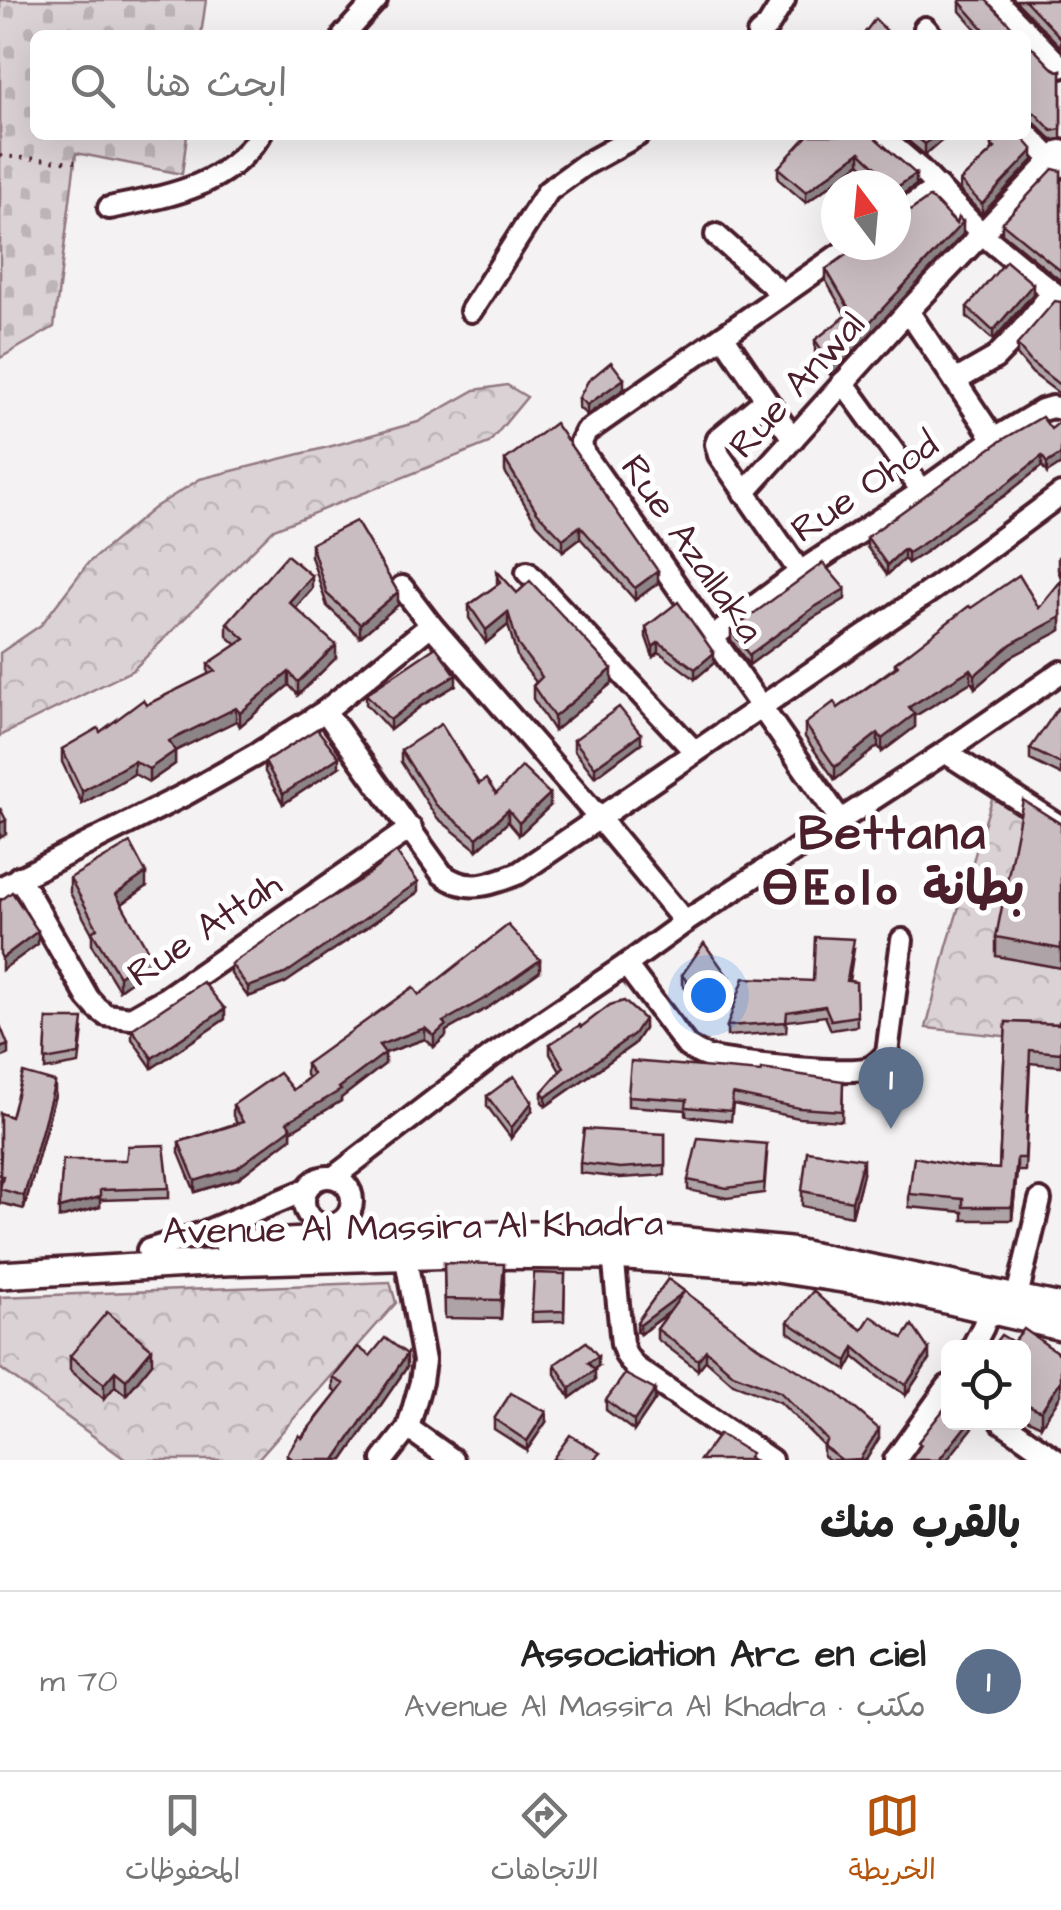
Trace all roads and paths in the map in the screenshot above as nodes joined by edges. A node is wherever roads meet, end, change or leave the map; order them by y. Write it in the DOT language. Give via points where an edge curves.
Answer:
graph roads {
  1 [pos="376,0"];
  2 [pos="784,0"];
  3 [pos="996,0"];
  4 [pos="349,30"];
  5 [pos="764,30"];
  6 [pos="1025,30"];
  7 [pos="1031,36"];
  8 [pos="1061,67"];
  9 [pos="1031,136"];
  10 [pos="256,140"];
  11 [pos="629,140"];
  12 [pos="886,140"];
  13 [pos="0,156"];
  14 [pos="1058,160"];
  15 [pos="75,162"];
  16 [pos="938,187"];
  17 [pos="911,206"];
  18 [pos="109,208"];
  19 [pos="982,234"];
  20 [pos="716,235"];
  21 [pos="830,260"];
  22 [pos="781,294"];
  23 [pos="1057,296"];
  24 [pos="471,311"];
  25 [pos="908,311"];
  26 [pos="723,336"];
  27 [pos="955,381"];
  28 [pos="843,382"];
  29 [pos="765,400"];
  30 [pos="1061,409"];
  31 [pos="994,438"];
  32 [pos="793,439"];
  33 [pos="922,491"];
  34 [pos="744,493"];
  35 [pos="1061,494"];
  36 [pos="527,572"];
  37 [pos="800,572"];
  38 [pos="402,588"];
  39 [pos="431,625"];
  40 [pos="713,637"];
  41 [pos="1061,672"];
  42 [pos="761,707"];
  43 [pos="325,711"];
  44 [pos="695,752"];
  45 [pos="946,752"];
  46 [pos="598,817"];
  47 [pos="841,821"];
  48 [pos="1061,827"];
  49 [pos="410,828"];
  50 [pos="20,877"];
  51 [pos="0,888"];
  52 [pos="685,922"];
  53 [pos="902,940"];
  54 [pos="626,966"];
  55 [pos="334,1177"];
  56 [pos="306,1190"];
  57 [pos="1040,1200"];
  58 [pos="329,1241"];
  59 [pos="404,1246"];
  60 [pos="612,1247"];
  61 [pos="148,1250"];
  62 [pos="0,1260"];
  63 [pos="0,1275"];
  64 [pos="1003,1304"];
  65 [pos="1061,1306"];
  66 [pos="1061,1327"];
  67 [pos="978,1340"];
  68 [pos="941,1396"];
  69 [pos="408,1428"];
  70 [pos="1013,1430"];
  71 [pos="383,1460"];
  72 [pos="453,1460"];
  73 [pos="771,1460"];
  74 [pos="894,1460"];
  75 [pos="1056,1460"];
  1 -- 4 [label="street"];
  2 -- 5 [label="street"];
  3 -- 6 [label="street"];
  7 -- 8 [label="street"];
  9 -- 14 [label="street"];
  10 -- 18 [label="street" via="238,161 200,185"];
  11 -- 24 [label="street" via="548,192"];
  12 -- 16 [label="street"];
  13 -- 15 [label="path"];
  14 -- 19 [label="street, Rue Anwal"];
  16 -- 17 [label="street"];
  16 -- 19 [label="street"];
  19 -- 23 [label="street"];
  19 -- 25 [label="street, Rue Anwal"];
  20 -- 22 [label="street"];
  21 -- 22 [label="street, Rue Azallaka"];
  22 -- 26 [label="street, Rue Azallaka"];
  23 -- 27 [label="street" via="995,358"];
  25 -- 27 [label="street"];
  25 -- 28 [label="street, Rue Anwal"];
  26 -- 29 [label="street"];
  26 -- 40 [label="street, Rue Azallaka" via="580,442"];
  27 -- 31 [label="street"];
  28 -- 32 [label="street, Rue Anwal"];
  28 -- 33 [label="street"];
  29 -- 32 [label="street"];
  29 -- 34 [label="street" via="716,444"];
  30 -- 31 [label="street, Rue Ohod" via="1042,410"];
  31 -- 33 [label="street, Rue Ohod"];
  32 -- 34 [label="street, Rue Anwal"];
  33 -- 37 [label="street, Rue Ohod"];
  34 -- 37 [label="street"];
  35 -- 42 [label="street"];
  36 -- 44 [label="street"];
  37 -- 40 [label="street, Rue Ohod"];
  38 -- 39 [label="street"];
  39 -- 43 [label="street"];
  39 -- 46 [label="street"];
  40 -- 42 [label="street, Rue Azallaka"];
  41 -- 45 [label="street"];
  42 -- 44 [label="street"];
  42 -- 47 [label="street, Rue Azallaka"];
  43 -- 49 [label="street"];
  43 -- 50 [label="street" via="186,794"];
  44 -- 46 [label="street"];
  45 -- 47 [label="street"];
  45 -- 48 [label="street"];
  46 -- 49 [label="street" via="519,874 462,886 442,874"];
  46 -- 52 [label="street"];
  47 -- 52 [label="street"];
  49 -- 50 [label="street, Rue Attah" via="131,1018 106,1015 88,998"];
  50 -- 51 [label="street"];
  52 -- 54 [label="street"];
  53 -- 54 [label="street" via="887,1053 857,1070 696,1053"];
  54 -- 55 [label="street" via="493,1055"];
  55 -- 56 [label="street"];
  55 -- 58 [label="street" via="351,1192 352,1204"];
  56 -- 58 [label="street" via="307,1212"];
  56 -- 61 [label="street"];
  57 -- 64 [label="street"];
  58 -- 59 [label="main road, Avenue Al Massira Al Khadra"];
  58 -- 61 [label="main road, Avenue Al Massira Al Khadra"];
  58 -- 63 [label="main road, Avenue Al Massira Al Khadra" via="223,1262"];
  59 -- 60 [label="main road, Avenue Al Massira Al Khadra"];
  59 -- 69 [label="street" via="424,1361"];
  60 -- 64 [label="main road, Avenue Al Massira Al Khadra"];
  60 -- 73 [label="street" via="626,1356"];
  61 -- 62 [label="main road, Avenue Al Massira Al Khadra"];
  64 -- 65 [label="main road, Avenue Al Massira Al Khadra"];
  64 -- 66 [label="main road, Avenue Al Massira Al Khadra"];
  64 -- 67 [label="street"];
  68 -- 74 [label="street"];
  69 -- 71 [label="street"];
  69 -- 72 [label="street"];
  70 -- 75 [label="street"];
}
